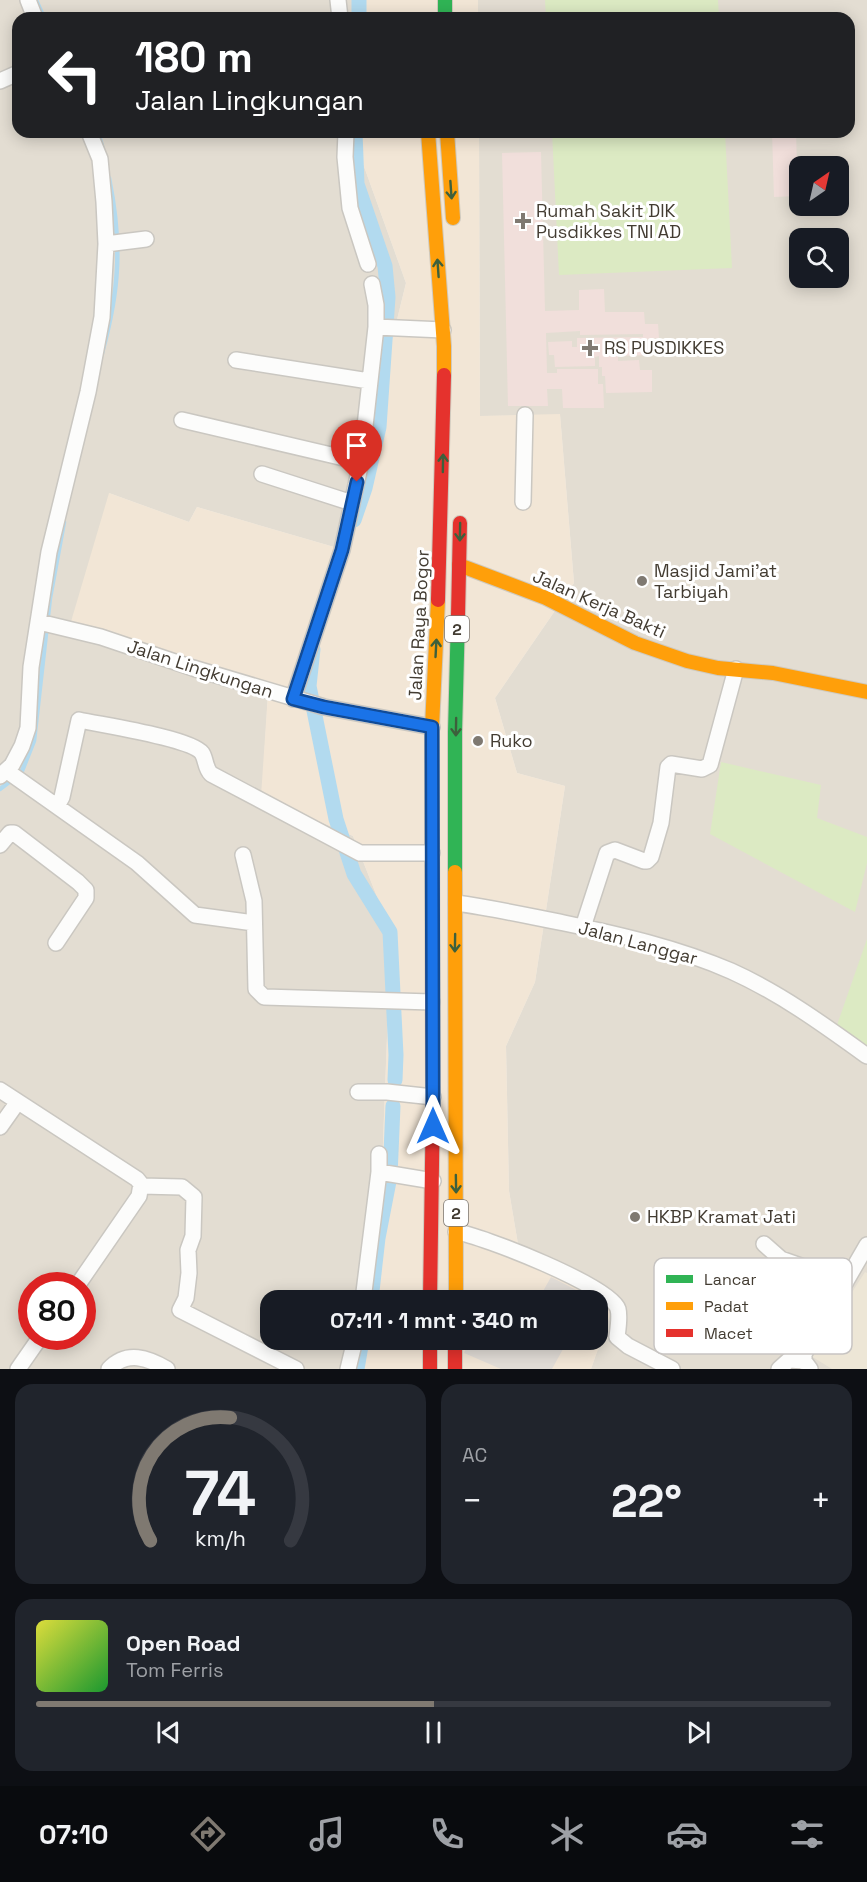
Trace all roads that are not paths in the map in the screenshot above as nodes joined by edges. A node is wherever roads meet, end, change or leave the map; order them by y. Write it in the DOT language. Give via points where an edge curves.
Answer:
graph roads {
  1 [pos="91,138"];
  2 [pos="346,138"];
  3 [pos="428,138"];
  4 [pos="447,138"];
  5 [pos="454,230"];
  6 [pos="146,239"];
  7 [pos="113,243"];
  8 [pos="368,264"];
  9 [pos="372,284"];
  10 [pos="376,327"];
  11 [pos="443,330"];
  12 [pos="236,360"];
  13 [pos="369,381"];
  14 [pos="525,415"];
  15 [pos="182,420"];
  16 [pos="361,462"];
  17 [pos="262,474"];
  18 [pos="523,502"];
  19 [pos="352,503"];
  20 [pos="460,504"];
  21 [pos="440,564"];
  22 [pos="459,565"];
  23 [pos="45,623"];
  24 [pos="736,669"];
  25 [pos="867,692"];
  26 [pos="295,699"];
  27 [pos="432,727"];
  28 [pos="4,773"];
  29 [pos="57,806"];
  30 [pos="0,845"];
  31 [pos="432,854"];
  32 [pos="243,855"];
  33 [pos="456,903"];
  34 [pos="254,923"];
  35 [pos="583,927"];
  36 [pos="56,943"];
  37 [pos="429,1003"];
  38 [pos="867,1056"];
  39 [pos="454,1083"];
  40 [pos="0,1090"];
  41 [pos="433,1090"];
  42 [pos="358,1092"];
  43 [pos="17,1103"];
  44 [pos="433,1126"];
  45 [pos="455,1126"];
  46 [pos="0,1127"];
  47 [pos="379,1154"];
  48 [pos="379,1172"];
  49 [pos="433,1181"];
  50 [pos="139,1183"];
  51 [pos="456,1232"];
  52 [pos="764,1244"];
  53 [pos="867,1245"];
  54 [pos="779,1258"];
  55 [pos="852,1271"];
  56 [pos="87,1272"];
  57 [pos="364,1290"];
  58 [pos="430,1290"];
  59 [pos="456,1290"];
  60 [pos="31,1350"];
  61 [pos="353,1350"];
  62 [pos="430,1350"];
  63 [pos="455,1350"];
  64 [pos="807,1365"];
  65 [pos="18,1369"];
  66 [pos="110,1369"];
  67 [pos="167,1369"];
  68 [pos="296,1369"];
  69 [pos="348,1369"];
  70 [pos="430,1369"];
  71 [pos="455,1369"];
  72 [pos="672,1369"];
  73 [pos="779,1369"];
  1 -- 7 [label="street" via="100,159"];
  2 -- 8 [label="street" via="350,208"];
  11 -- 3 [label="main road, Jalan Raya Bogor / 2, one-way"];
  4 -- 5 [label="main road, one-way"];
  6 -- 7 [label="street"];
  7 -- 23 [label="street" via="88,392 49,552"];
  9 -- 10 [label="street"];
  10 -- 11 [label="street"];
  10 -- 13 [label="street"];
  21 -- 11 [label="main road, Jalan Raya Bogor / 2, one-way" via="449,413"];
  12 -- 13 [label="street"];
  13 -- 16 [label="street"];
  14 -- 18 [label="street"];
  15 -- 16 [label="street"];
  16 -- 19 [label="street"];
  17 -- 19 [label="street"];
  19 -- 26 [label="street" via="342,550"];
  20 -- 22 [label="main road, Jalan Raya Bogor / 2, one-way"];
  21 -- 22 [label="main road, Jalan Kerja Bakti"];
  27 -- 21 [label="main road, Jalan Raya Bogor / 2, one-way"];
  22 -- 24 [label="main road, Jalan Kerja Bakti" via="546,598 635,643 687,661"];
  22 -- 33 [label="main road, Jalan Raya Bogor / 2, one-way"];
  23 -- 26 [label="street, Jalan Lingkungan"];
  23 -- 28 [label="street" via="31,667 28,728 22,746"];
  24 -- 25 [label="main road, Jalan Kerja Bakti"];
  24 -- 35 [label="street" via="710,765 702,770 668,766 661,823 651,857 644,861 615,850 607,853"];
  26 -- 27 [label="street, Jalan Lingkungan"];
  27 -- 31 [label="main road, Jalan Raya Bogor / 2"];
  28 -- 29 [label="street"];
  29 -- 31 [label="street" via="79,720 178,741 199,750 211,774 360,853"];
  29 -- 34 [label="street" via="137,863 195,915"];
  30 -- 36 [label="street" via="14,833 86,890 86,898"];
  31 -- 37 [label="main road, Jalan Raya Bogor / 2"];
  32 -- 34 [label="street" via="255,901"];
  33 -- 35 [label="street, Jalan Langgar"];
  33 -- 39 [label="main road, Jalan Raya Bogor / 2, one-way"];
  34 -- 37 [label="street" via="256,988 264,997"];
  35 -- 38 [label="street, Jalan Langgar" via="674,949 733,972 806,1012"];
  37 -- 41 [label="main road, Jalan Raya Bogor / 2"];
  39 -- 41 [label="main road"];
  39 -- 45 [label="main road, Jalan Raya Bogor / 2"];
  40 -- 43 [label="street"];
  41 -- 42 [label="street"];
  41 -- 44 [label="main road, Jalan Raya Bogor / 2"];
  43 -- 46 [label="street"];
  43 -- 50 [label="street"];
  44 -- 45 [label="main road"];
  44 -- 49 [label="main road, Jalan Raya Bogor / 2"];
  45 -- 51 [label="main road, Jalan Raya Bogor / 2, one-way"];
  47 -- 48 [label="street"];
  48 -- 49 [label="street"];
  48 -- 57 [label="street"];
  49 -- 58 [label="main road, Jalan Raya Bogor / 2"];
  50 -- 56 [label="street" via="139,1196"];
  50 -- 68 [label="street" via="182,1187 194,1197 186,1298 180,1310"];
  51 -- 59 [label="main road, Jalan Raya Bogor / 2"];
  51 -- 72 [label="street" via="582,1281 611,1299 618,1309 618,1337"];
  52 -- 54 [label="street"];
  53 -- 55 [label="street"];
  60 -- 65 [label="street"];
  61 -- 69 [label="street"];
  62 -- 70 [label="main road"];
  63 -- 71 [label="main road"];
  64 -- 73 [label="street" via="789,1360"];
  66 -- 67 [label="street" via="118,1361 138,1357"];
}
